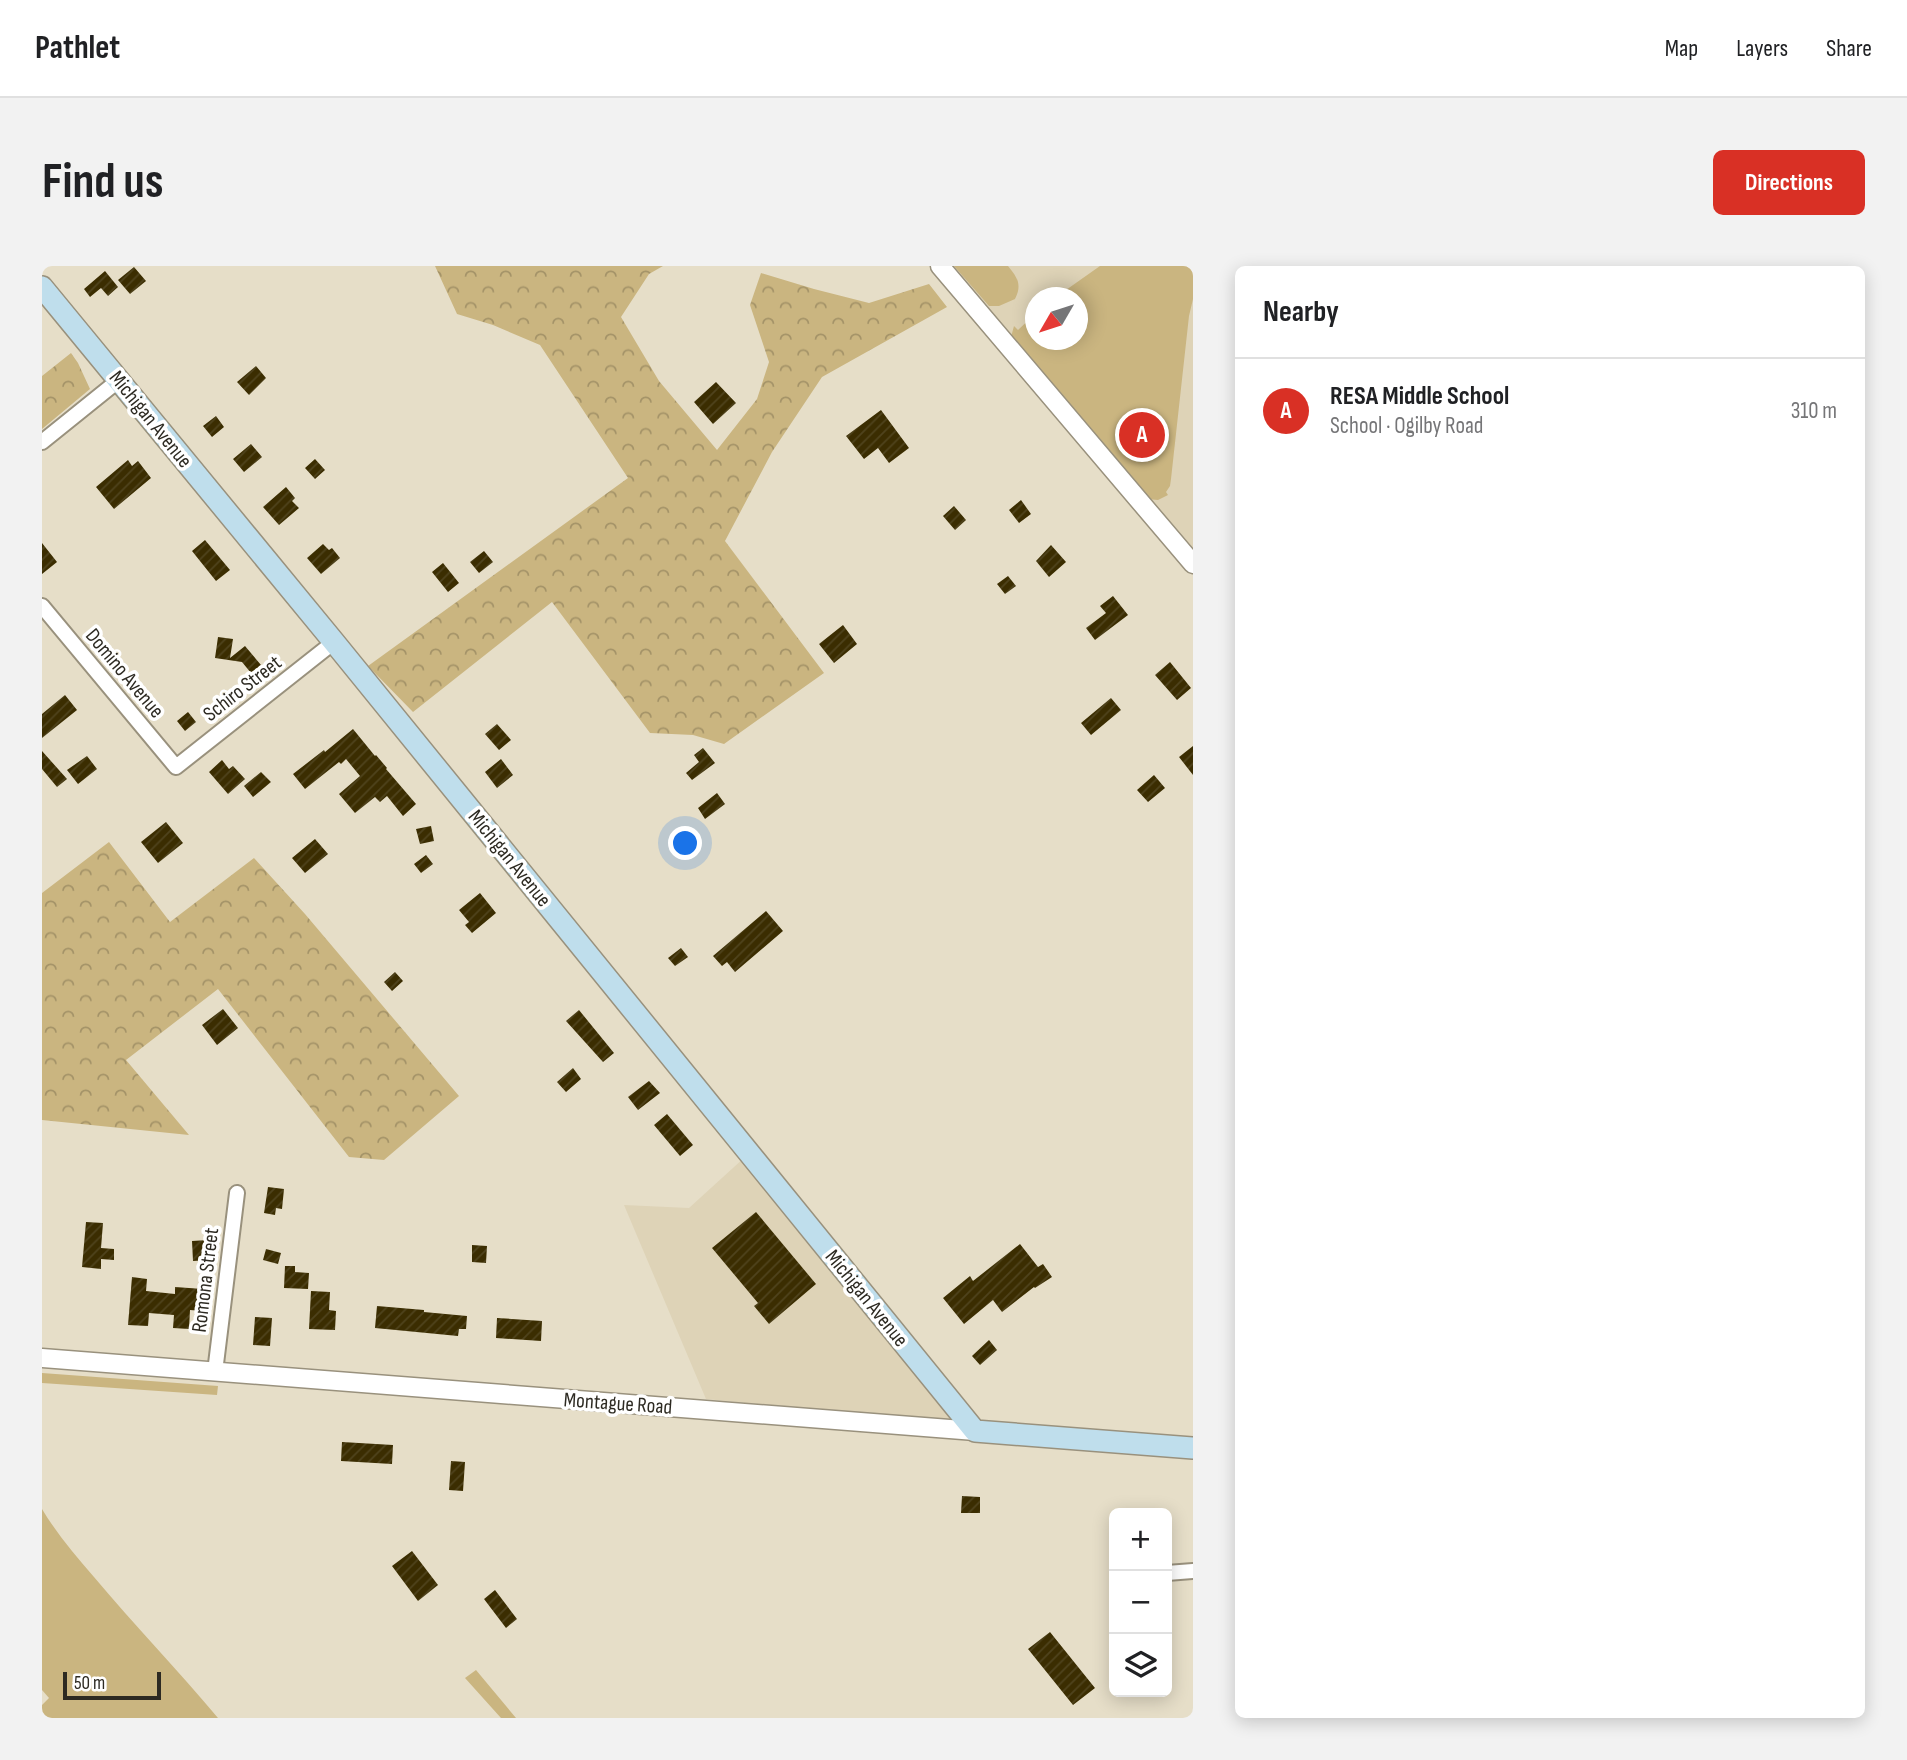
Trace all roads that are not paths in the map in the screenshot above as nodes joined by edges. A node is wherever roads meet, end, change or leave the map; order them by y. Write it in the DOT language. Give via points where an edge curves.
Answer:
graph roads {
  1 [pos="940,266"];
  2 [pos="42,287"];
  3 [pos="119,380"];
  4 [pos="42,442"];
  5 [pos="1193,564"];
  6 [pos="42,606"];
  7 [pos="334,642"];
  8 [pos="176,767"];
  9 [pos="237,1192"];
  10 [pos="42,1358"];
  11 [pos="215,1372"];
  12 [pos="975,1431"];
  13 [pos="1193,1448"];
  14 [pos="1193,1571"];
  15 [pos="1172,1573"];
  1 -- 5 [label="street"];
  2 -- 3 [label="main road, Michigan Avenue"];
  3 -- 4 [label="street"];
  3 -- 7 [label="main road, Michigan Avenue"];
  6 -- 8 [label="street, Domino Avenue"];
  7 -- 8 [label="street, Schiro Street"];
  7 -- 12 [label="main road, Michigan Avenue"];
  9 -- 11 [label="street, Romona Street"];
  10 -- 11 [label="street, Montague Road"];
  11 -- 12 [label="street, Montague Road"];
  12 -- 13 [label="main road, Montague Road"];
  14 -- 15 [label="street"];
}
